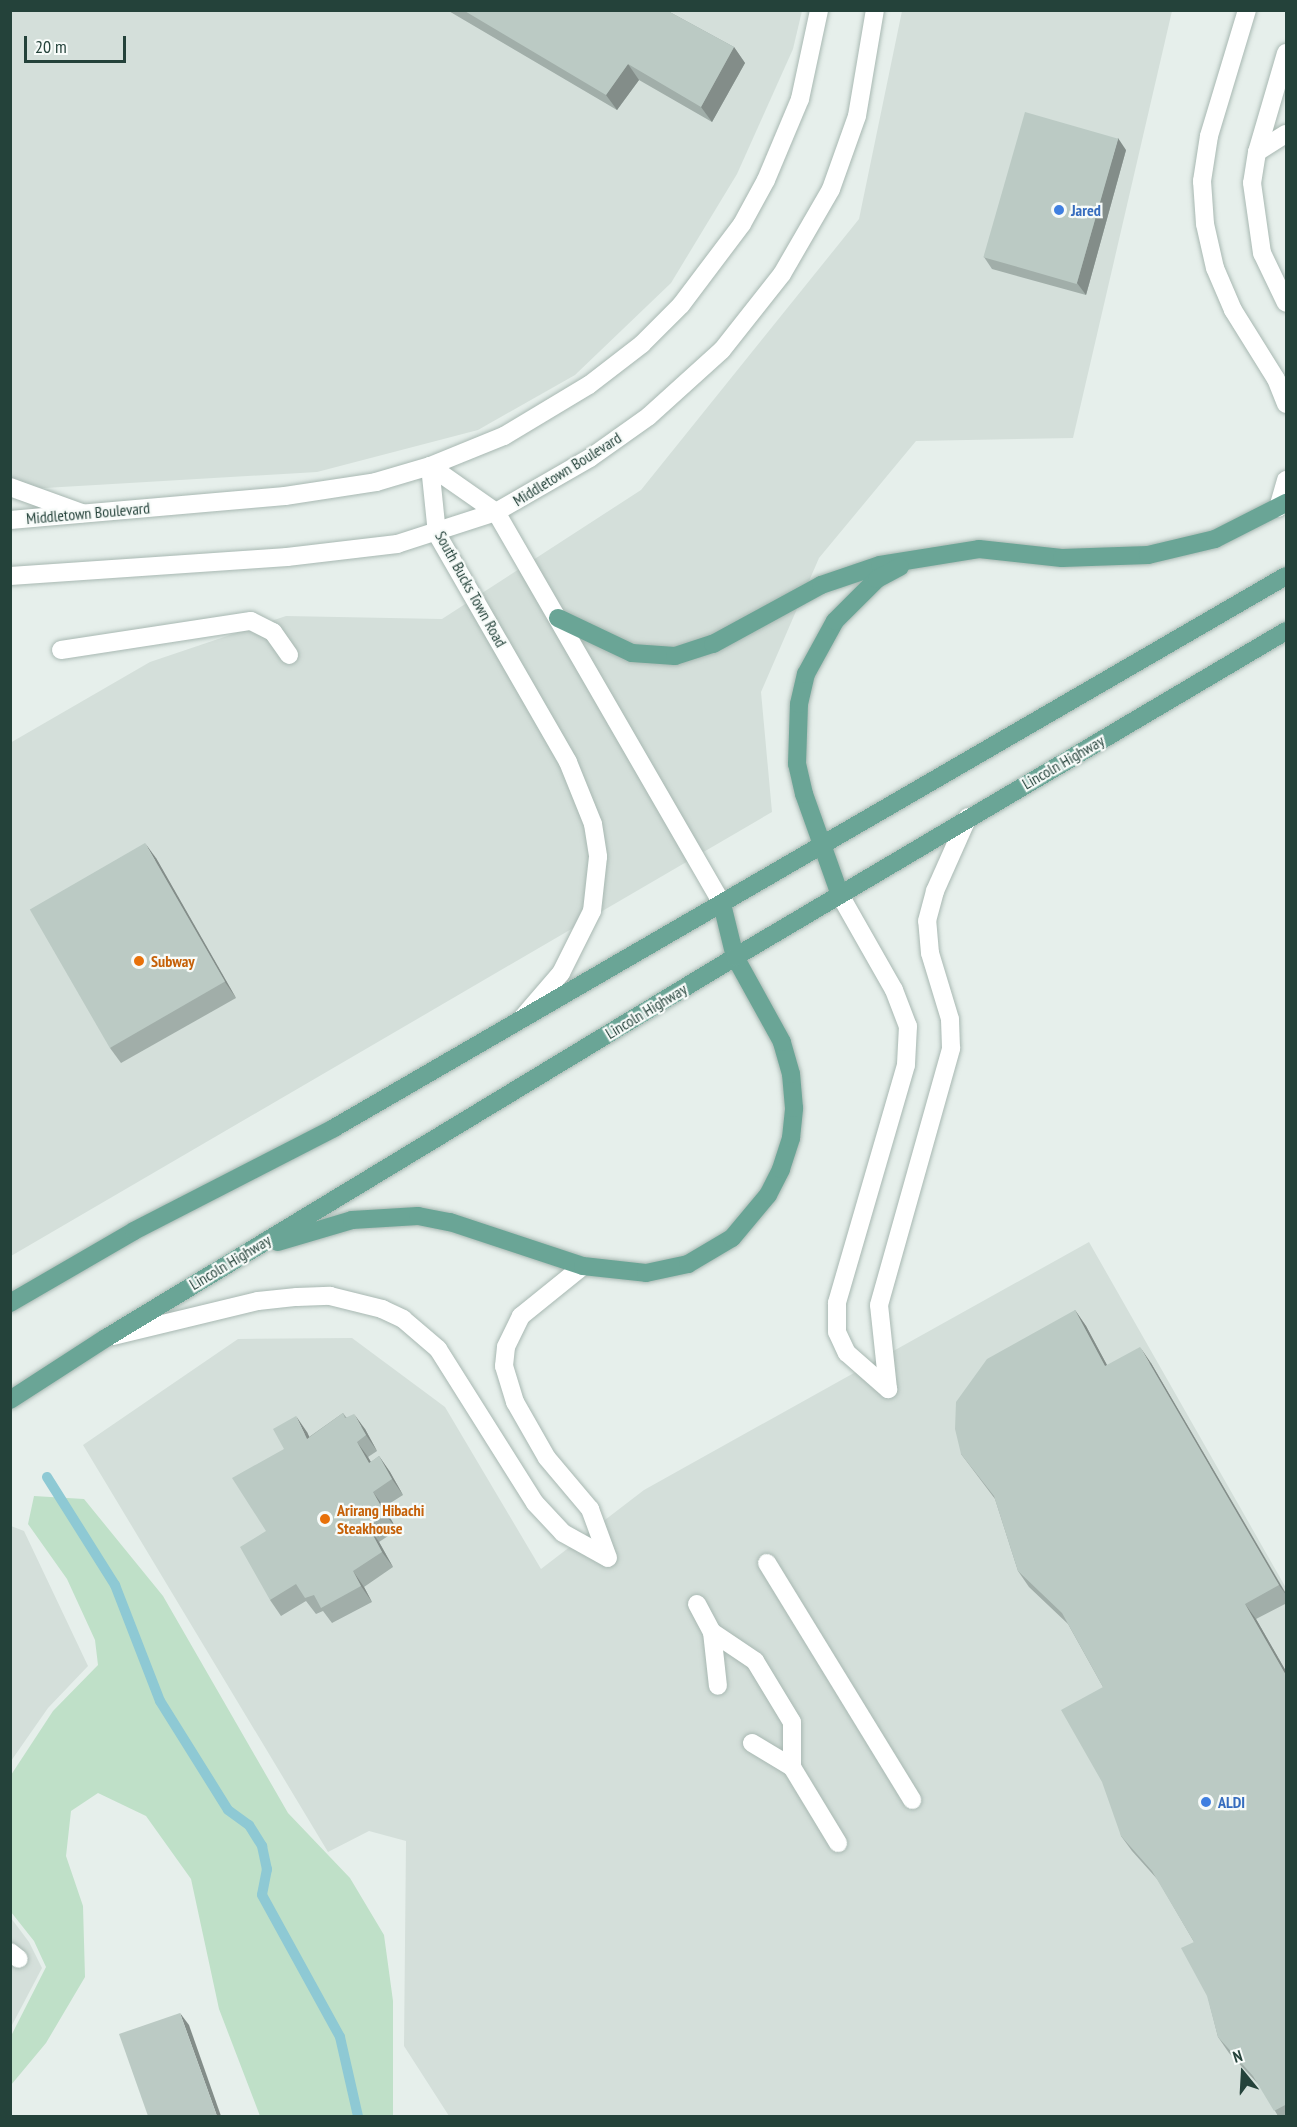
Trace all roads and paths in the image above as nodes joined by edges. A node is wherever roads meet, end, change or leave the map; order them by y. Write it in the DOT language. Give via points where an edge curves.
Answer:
graph roads {
  1 [pos="819,10"];
  2 [pos="874,10"];
  3 [pos="1247,10"];
  4 [pos="1287,53"];
  5 [pos="1287,134"];
  6 [pos="1257,152"];
  7 [pos="1287,303"];
  8 [pos="1287,404"];
  9 [pos="430,466"];
  10 [pos="1287,480"];
  11 [pos="10,487"];
  12 [pos="1282,505"];
  13 [pos="496,512"];
  14 [pos="82,513"];
  15 [pos="10,520"];
  16 [pos="437,534"];
  17 [pos="927,556"];
  18 [pos="10,576"];
  19 [pos="1287,576"];
  20 [pos="558,618"];
  21 [pos="1287,631"];
  22 [pos="61,650"];
  23 [pos="289,655"];
  24 [pos="968,817"];
  25 [pos="825,845"];
  26 [pos="840,895"];
  27 [pos="722,904"];
  28 [pos="735,957"];
  29 [pos="520,1020"];
  30 [pos="245,1253"];
  31 [pos="584,1266"];
  32 [pos="10,1303"];
  33 [pos="106,1338"];
  34 [pos="10,1400"];
  35 [pos="767,1563"];
  36 [pos="697,1604"];
  37 [pos="712,1632"];
  38 [pos="718,1686"];
  39 [pos="752,1743"];
  40 [pos="792,1767"];
  41 [pos="912,1800"];
  42 [pos="838,1843"];
  1 -- 9 [label="street, Middletown Boulevard" via="800,99 766,180 742,224 681,304 642,344 590,385 504,435"];
  2 -- 13 [label="street, Middletown Boulevard" via="865,84 842,158 831,189 782,273 722,350 649,416 590,458"];
  3 -- 8 [label="street" via="1209,136 1202,181 1204,224 1215,268 1233,310"];
  4 -- 6 [label="street"];
  5 -- 6 [label="street"];
  6 -- 7 [label="street" via="1252,183 1254,217 1262,253"];
  9 -- 13 [label="street"];
  9 -- 14 [label="street, Middletown Boulevard" via="376,482 285,496"];
  9 -- 16 [label="street, South Bucks Town Road"];
  10 -- 12 [label="street"];
  11 -- 14 [label="street"];
  12 -- 17 [label="main road" via="1215,539 1148,555 1062,558 979,549"];
  13 -- 16 [label="street, Middletown Boulevard"];
  13 -- 20 [label="street"];
  14 -- 15 [label="street, Middletown Boulevard"];
  16 -- 18 [label="street, Middletown Boulevard" via="397,544 287,557"];
  16 -- 29 [label="street, South Bucks Town Road" via="568,762 593,824 598,857 592,911 561,973"];
  17 -- 20 [label="main road" via="851,573 713,644 675,656 632,653"];
  17 -- 25 [label="main road" via="877,579 855,598 836,621 806,675 799,704 797,764 804,794"];
  19 -- 25 [label="main road"];
  20 -- 27 [label="street"];
  21 -- 24 [label="main road, Lincoln Highway"];
  22 -- 23 [label="street" via="251,621 273,632"];
  24 -- 26 [label="main road, Lincoln Highway"];
  24 -- 26 [label="street" via="935,891 927,921 930,953 950,1018 951,1048 879,1305 888,1389 847,1353 837,1332 837,1302 906,1065 908,1026 894,990"];
  25 -- 26 [label="main road"];
  25 -- 27 [label="main road"];
  26 -- 28 [label="main road, Lincoln Highway"];
  27 -- 28 [label="main road"];
  27 -- 29 [label="main road"];
  28 -- 30 [label="main road, Lincoln Highway"];
  28 -- 31 [label="main road" via="782,1042 791,1074 791,1138 781,1169 768,1195 732,1238 688,1264 646,1273"];
  29 -- 32 [label="main road" via="334,1128 134,1232"];
  30 -- 31 [label="main road" via="352,1220 418,1216 450,1222"];
  30 -- 33 [label="main road, Lincoln Highway"];
  31 -- 33 [label="street" via="521,1316 506,1347 504,1366 515,1402 547,1458 590,1509 608,1558 563,1533 535,1503 438,1349 403,1319 382,1309 330,1296 297,1296 258,1301"];
  33 -- 34 [label="main road, Lincoln Highway"];
  35 -- 41 [label="street"];
  36 -- 37 [label="street"];
  37 -- 38 [label="street"];
  37 -- 40 [label="street" via="755,1661 792,1722"];
  39 -- 40 [label="street"];
  40 -- 42 [label="street"];
}
